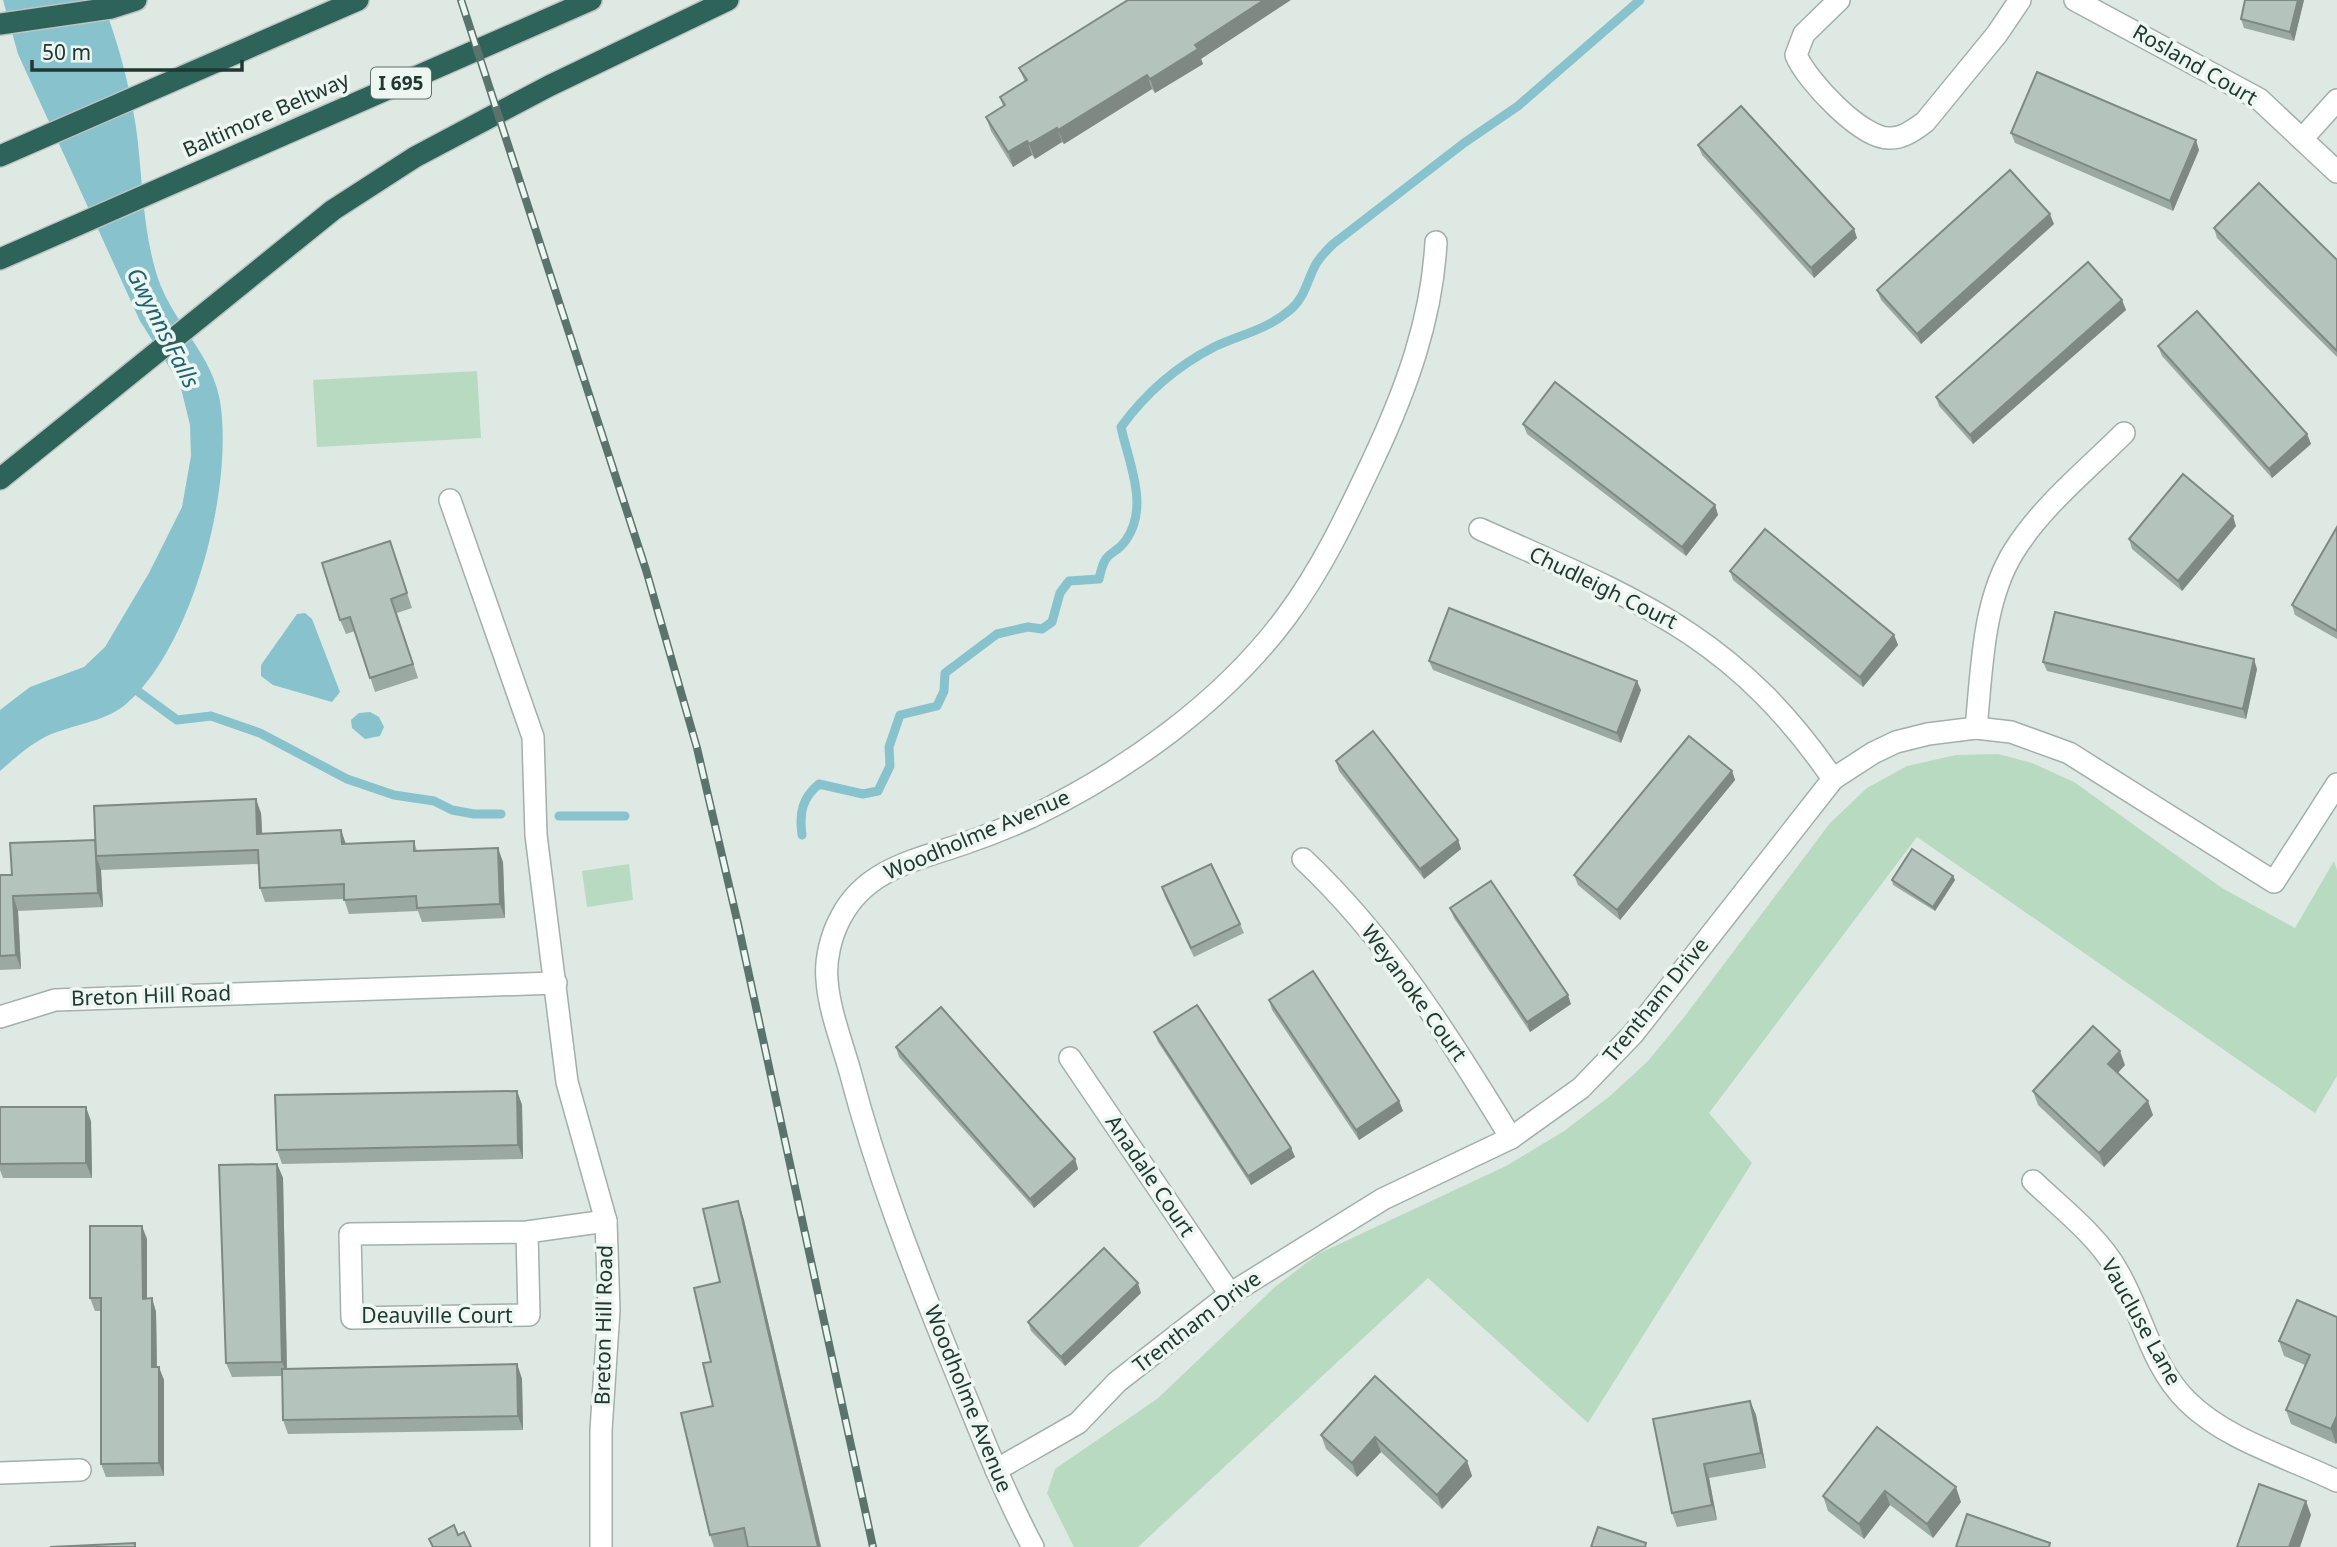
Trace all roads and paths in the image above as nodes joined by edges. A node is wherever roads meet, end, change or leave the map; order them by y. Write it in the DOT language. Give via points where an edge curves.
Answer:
graph roads {
  1 [pos="136,0"];
  2 [pos="358,0"];
  3 [pos="591,0"];
  4 [pos="728,0"];
  5 [pos="1839,0"];
  6 [pos="2020,0"];
  7 [pos="2076,0"];
  8 [pos="0,24"];
  9 [pos="2337,100"];
  10 [pos="2302,139"];
  11 [pos="0,156"];
  12 [pos="2337,172"];
  13 [pos="1436,242"];
  14 [pos="0,259"];
  15 [pos="2124,433"];
  16 [pos="0,479"];
  17 [pos="450,500"];
  18 [pos="1480,529"];
  19 [pos="1976,729"];
  20 [pos="1833,779"];
  21 [pos="2337,784"];
  22 [pos="1303,859"];
  23 [pos="556,983"];
  24 [pos="0,1017"];
  25 [pos="1070,1058"];
  26 [pos="1511,1138"];
  27 [pos="2034,1181"];
  28 [pos="606,1221"];
  29 [pos="527,1232"];
  30 [pos="1230,1294"];
  31 [pos="80,1470"];
  32 [pos="996,1470"];
  33 [pos="0,1473"];
  34 [pos="2337,1481"];
  35 [pos="601,1547"];
  36 [pos="1034,1547"];
  1 -- 8 [label="highway" via="111,8"];
  2 -- 11 [label="highway"];
  3 -- 14 [label="highway, Baltimore Beltway / I 695"];
  4 -- 16 [label="highway" via="415,157 333,210"];
  5 -- 6 [label="street" via="1804,34 1796,55 1808,76 1852,120 1866,131 1891,138 1925,122"];
  7 -- 10 [label="street, Rosland Court" via="2259,99"];
  9 -- 10 [label="street"];
  10 -- 12 [label="street, Rosland Court"];
  13 -- 32 [label="street, Woodholme Avenue" via="1416,359 1398,407 1321,562 1287,616 1247,664 1193,713 1074,795 1015,823 883,873 856,895 829,946 827,981 869,1144 892,1214"];
  15 -- 19 [label="street" via="2052,504 2013,552 1993,604 1984,646"];
  17 -- 23 [label="street, Breton Hill Road" via="533,737 536,835"];
  18 -- 20 [label="street, Chudleigh Court" via="1633,598 1699,637 1773,701"];
  19 -- 20 [label="street, Trentham Drive" via="1896,742"];
  19 -- 21 [label="street, Trentham Drive" via="2011,732 2069,754 2274,882"];
  20 -- 26 [label="street, Trentham Drive" via="1633,1034 1581,1088"];
  22 -- 26 [label="street, Weyanoke Court" via="1343,897 1391,954"];
  23 -- 24 [label="street, Breton Hill Road" via="55,1000"];
  23 -- 28 [label="street, Breton Hill Road" via="567,1082"];
  25 -- 30 [label="street, Anadale Court"];
  26 -- 30 [label="street, Trentham Drive" via="1383,1199"];
  27 -- 34 [label="street, Vaucluse Lane" via="2116,1268 2164,1372 2186,1400 2241,1437"];
  28 -- 29 [label="street, Deauville Court"];
  28 -- 35 [label="street, Breton Hill Road" via="609,1310 601,1430"];
  29 -- 29 [label="street, Deauville Court" via="350,1234 352,1318 529,1315"];
  30 -- 32 [label="street, Trentham Drive" via="1118,1382 1078,1423"];
  31 -- 33 [label="street"];
  32 -- 36 [label="street, Woodholme Avenue"];
}
